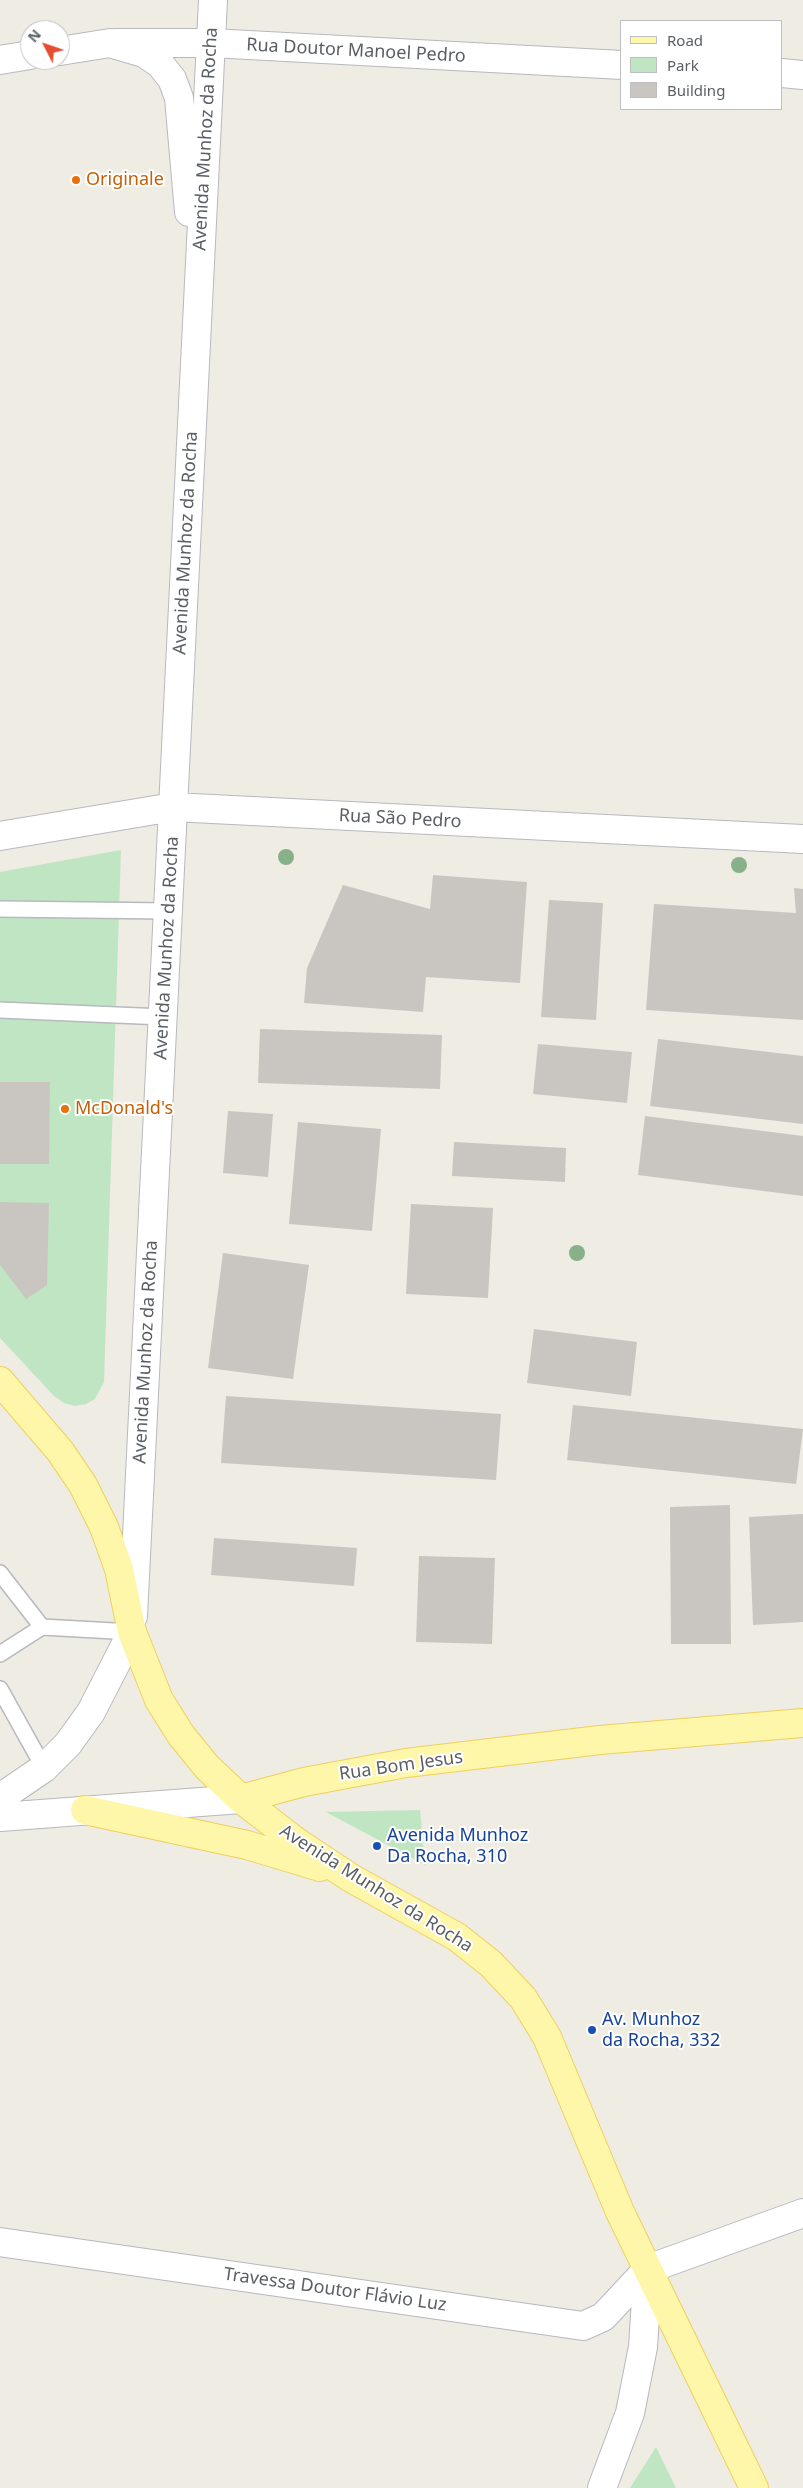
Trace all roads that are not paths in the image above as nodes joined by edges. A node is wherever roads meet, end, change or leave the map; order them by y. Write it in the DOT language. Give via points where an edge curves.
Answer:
graph roads {
  1 [pos="213,0"];
  2 [pos="110,43"];
  3 [pos="211,44"];
  4 [pos="70,49"];
  5 [pos="20,57"];
  6 [pos="0,60"];
  7 [pos="620,65"];
  8 [pos="783,74"];
  9 [pos="803,75"];
  10 [pos="198,310"];
  11 [pos="174,807"];
  12 [pos="0,836"];
  13 [pos="803,839"];
  14 [pos="0,909"];
  15 [pos="169,911"];
  16 [pos="0,1010"];
  17 [pos="163,1017"];
  18 [pos="2,1388"];
  19 [pos="0,1573"];
  20 [pos="42,1627"];
  21 [pos="132,1632"];
  22 [pos="0,1654"];
  23 [pos="0,1689"];
  24 [pos="803,1724"];
  25 [pos="44,1768"];
  26 [pos="0,1798"];
  27 [pos="241,1798"];
  28 [pos="85,1810"];
  29 [pos="0,1817"];
  30 [pos="348,1876"];
  31 [pos="803,2213"];
  32 [pos="0,2242"];
  33 [pos="648,2269"];
  34 [pos="602,2488"];
  35 [pos="754,2488"];
  1 -- 3 [label="main road, Avenida Munhoz da Rocha"];
  2 -- 3 [label="main road, Rua Doutor Manoel Pedro"];
  2 -- 4 [label="main road, Rua Doutor Manoel Pedro"];
  2 -- 10 [label="main road" via="144,53 160,64 172,79 176,92"];
  3 -- 7 [label="main road, Rua Doutor Manoel Pedro"];
  3 -- 10 [label="main road, Avenida Munhoz da Rocha"];
  5 -- 6 [label="main road"];
  8 -- 9 [label="main road"];
  10 -- 11 [label="main road, Avenida Munhoz da Rocha"];
  11 -- 12 [label="main road, Rua São Pedro"];
  11 -- 13 [label="main road, Rua São Pedro"];
  11 -- 15 [label="main road, Avenida Munhoz da Rocha"];
  14 -- 15 [label="lane"];
  15 -- 17 [label="main road, Avenida Munhoz da Rocha"];
  16 -- 17 [label="lane"];
  17 -- 21 [label="main road, Avenida Munhoz da Rocha"];
  18 -- 21 [label="main road" via="60,1452 83,1485 104,1526 119,1569"];
  19 -- 20 [label="lane"];
  20 -- 21 [label="lane"];
  20 -- 22 [label="lane"];
  21 -- 25 [label="main road" via="91,1712 68,1744"];
  21 -- 27 [label="main road, Avenida Munhoz da Rocha" via="159,1700 181,1735 207,1767"];
  23 -- 25 [label="lane"];
  24 -- 27 [label="main road, Rua Bom Jesus" via="600,1740 406,1763 304,1782"];
  25 -- 26 [label="main road"];
  27 -- 28 [label="main road, Rua Bom Jesus"];
  27 -- 30 [label="main road, Avenida Munhoz da Rocha" via="298,1843"];
  28 -- 29 [label="main road, Rua Bom Jesus"];
  28 -- 30 [label="main road" via="247,1845"];
  30 -- 33 [label="main road, Avenida Munhoz da Rocha" via="457,1937 492,1964 523,1998 547,2037 602,2172"];
  31 -- 33 [label="main road"];
  32 -- 33 [label="main road, Travessa Doutor Flávio Luz" via="583,2326 603,2317"];
  33 -- 34 [label="main road, Avenida Munhoz da Rocha" via="643,2347 630,2413"];
  33 -- 35 [label="main road"];
}
